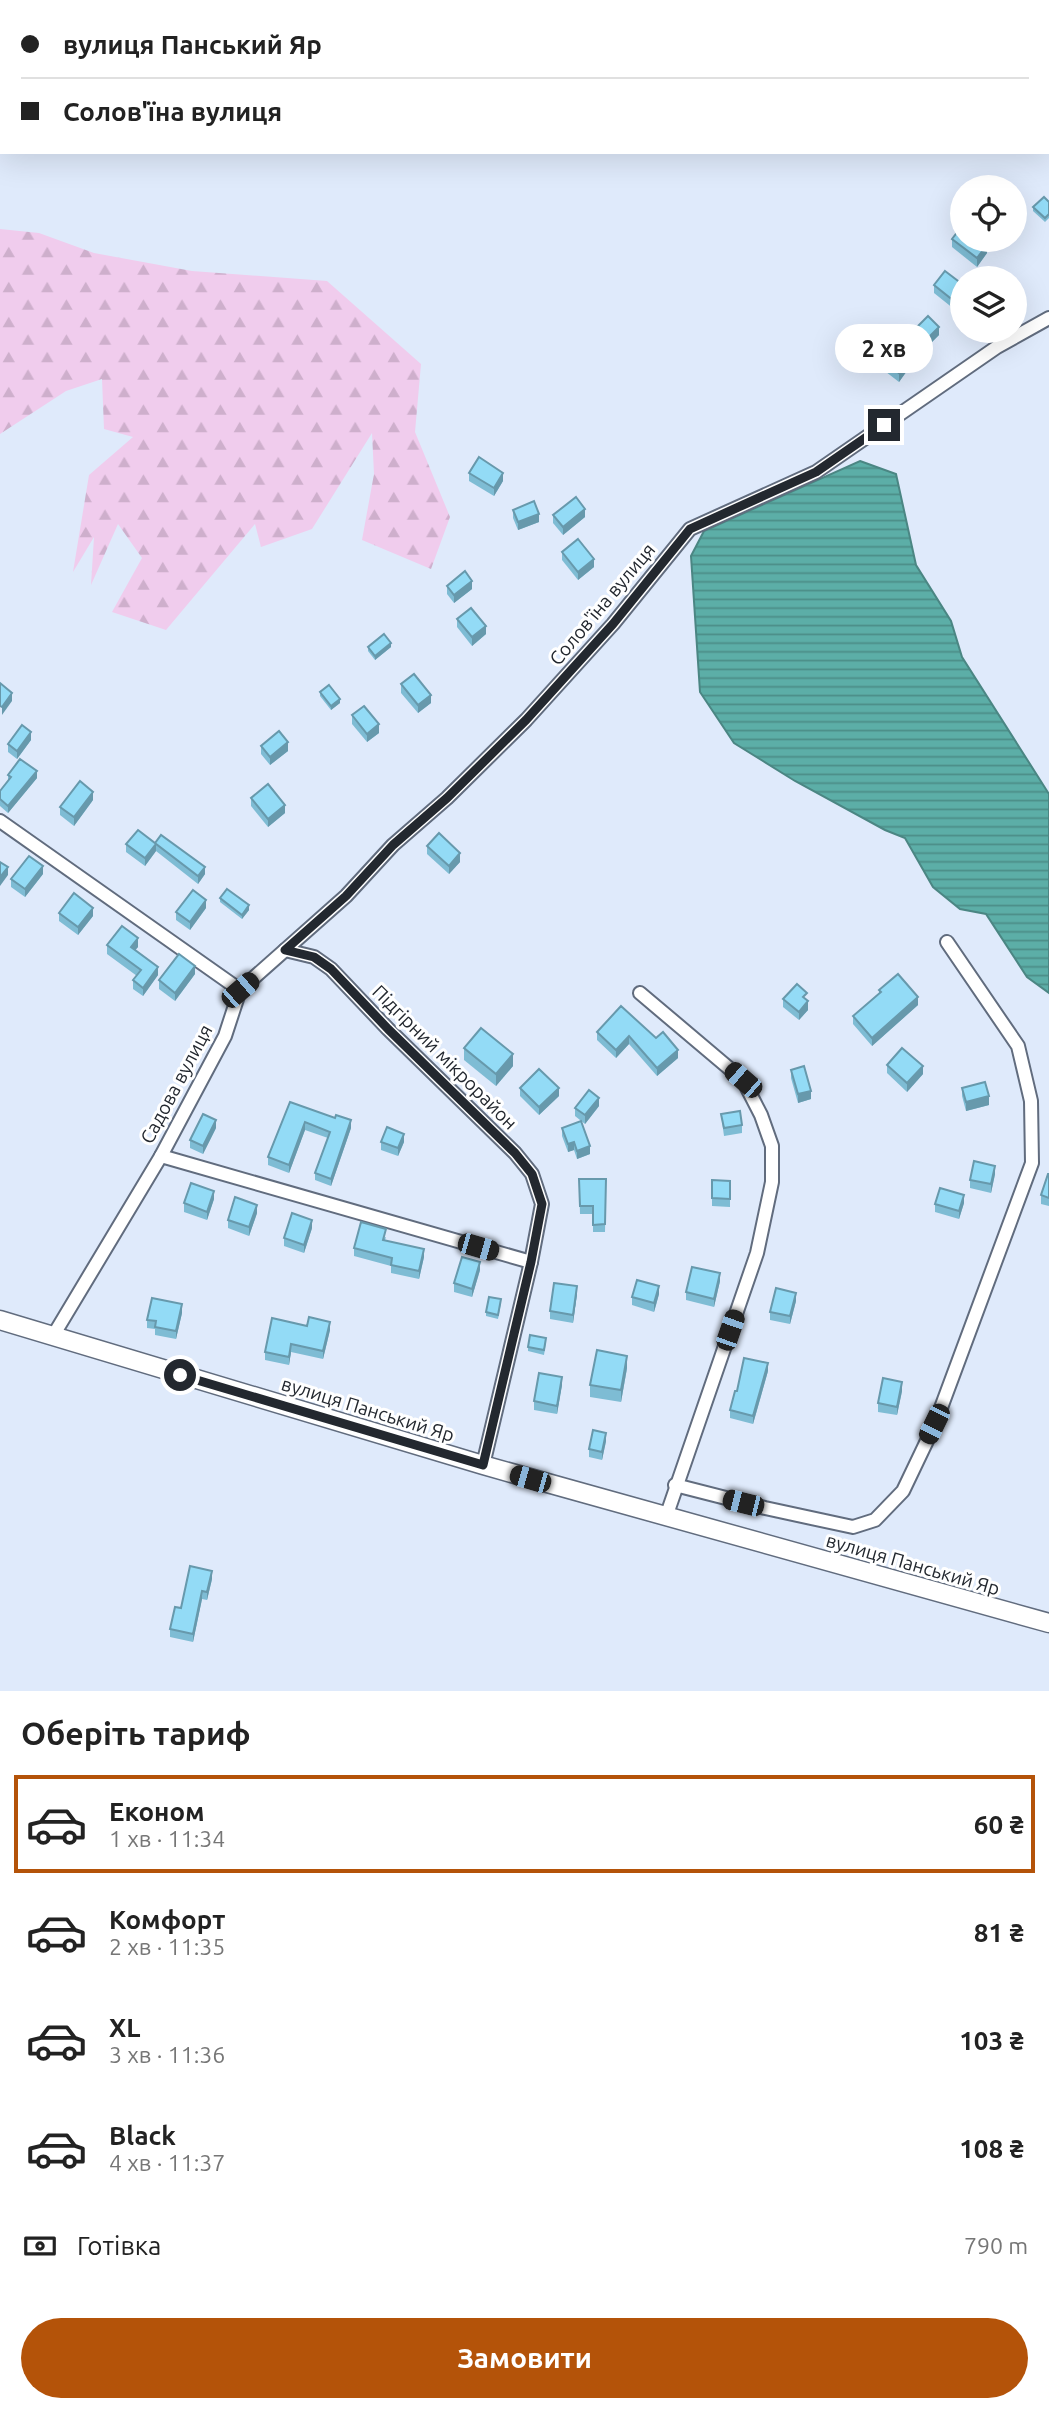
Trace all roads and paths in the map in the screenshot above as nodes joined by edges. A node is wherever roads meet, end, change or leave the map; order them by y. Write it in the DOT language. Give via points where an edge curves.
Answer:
graph roads {
  1 [pos="1049,318"];
  2 [pos="0,821"];
  3 [pos="947,942"];
  4 [pos="285,950"];
  5 [pos="240,990"];
  6 [pos="640,993"];
  7 [pos="161,1156"];
  8 [pos="531,1262"];
  9 [pos="0,1320"];
  10 [pos="52,1336"];
  11 [pos="483,1465"];
  12 [pos="675,1485"];
  13 [pos="666,1517"];
  14 [pos="1049,1623"];
  1 -- 4 [label="street, Солов'їна вулиця" via="997,347 816,472 690,529 526,720"];
  2 -- 5 [label="street"];
  3 -- 12 [label="street" via="1018,1046 1031,1101 1032,1163 934,1424 903,1491 875,1520 853,1527"];
  4 -- 5 [label="street, Солов'їна вулиця"];
  4 -- 8 [label="street, Підгірний мікрорайон" via="314,957 331,969 532,1174 542,1204"];
  5 -- 7 [label="street, Садова вулиця" via="225,1036"];
  6 -- 12 [label="street" via="743,1080 772,1146 772,1182 757,1252"];
  7 -- 8 [label="street"];
  7 -- 10 [label="street, Садова вулиця"];
  8 -- 11 [label="street, Підгірний мікрорайон"];
  9 -- 10 [label="street, вулиця Панський Яр"];
  10 -- 11 [label="street, вулиця Панський Яр"];
  11 -- 13 [label="street, вулиця Панський Яр"];
  12 -- 13 [label="street"];
  13 -- 14 [label="street, вулиця Панський Яр"];
}
